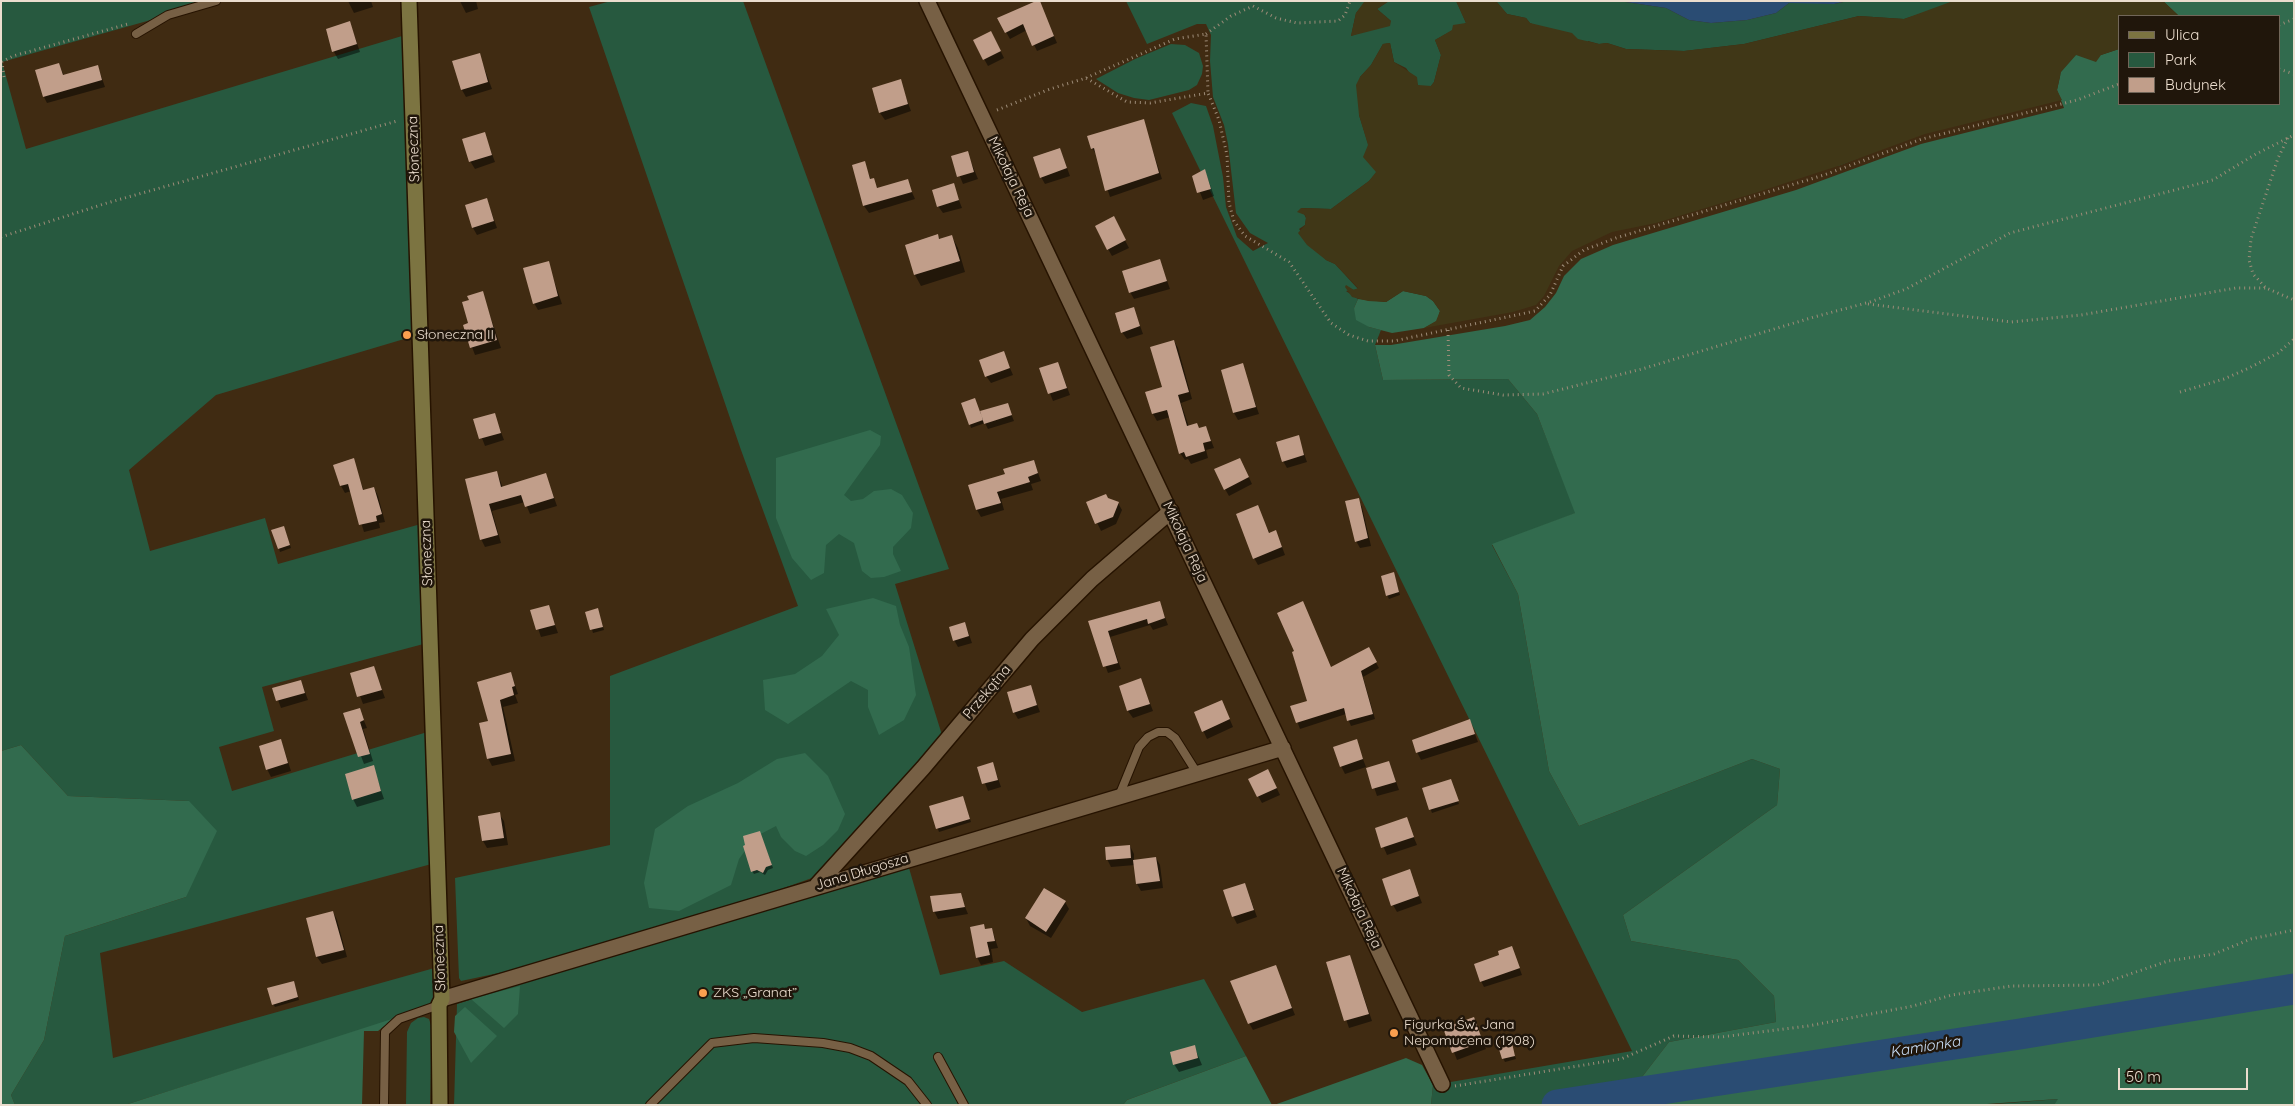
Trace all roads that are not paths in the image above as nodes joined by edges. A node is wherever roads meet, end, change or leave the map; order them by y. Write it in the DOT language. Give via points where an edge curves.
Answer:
graph roads {
  1 [pos="216,1"];
  2 [pos="409,1"];
  3 [pos="927,1"];
  4 [pos="136,34"];
  5 [pos="1171,511"];
  6 [pos="1282,748"];
  7 [pos="1197,773"];
  8 [pos="1119,796"];
  9 [pos="816,885"];
  10 [pos="440,1002"];
  11 [pos="938,1057"];
  12 [pos="1442,1084"];
  13 [pos="384,1105"];
  14 [pos="440,1105"];
  15 [pos="650,1105"];
  16 [pos="928,1105"];
  17 [pos="964,1105"];
  1 -- 4 [label="lane" via="168,16"];
  2 -- 10 [label="street, Słoneczna"];
  3 -- 5 [label="street, Mikołaja Reja"];
  5 -- 6 [label="street, Mikołaja Reja"];
  5 -- 9 [label="street, Przekątna" via="1092,579 1032,639 923,768"];
  6 -- 7 [label="street, Jana Długosza"];
  6 -- 12 [label="street, Mikołaja Reja"];
  7 -- 8 [label="street, Jana Długosza"];
  7 -- 8 [label="lane" via="1175,738 1167,732 1158,732 1148,737 1140,747"];
  8 -- 9 [label="street, Jana Długosza"];
  9 -- 10 [label="street, Jana Długosza"];
  10 -- 13 [label="lane" via="399,1019 385,1032"];
  10 -- 14 [label="street, Słoneczna"];
  11 -- 17 [label="lane"];
  15 -- 16 [label="lane" via="712,1043 754,1038 823,1043 871,1056 908,1081"];
}
